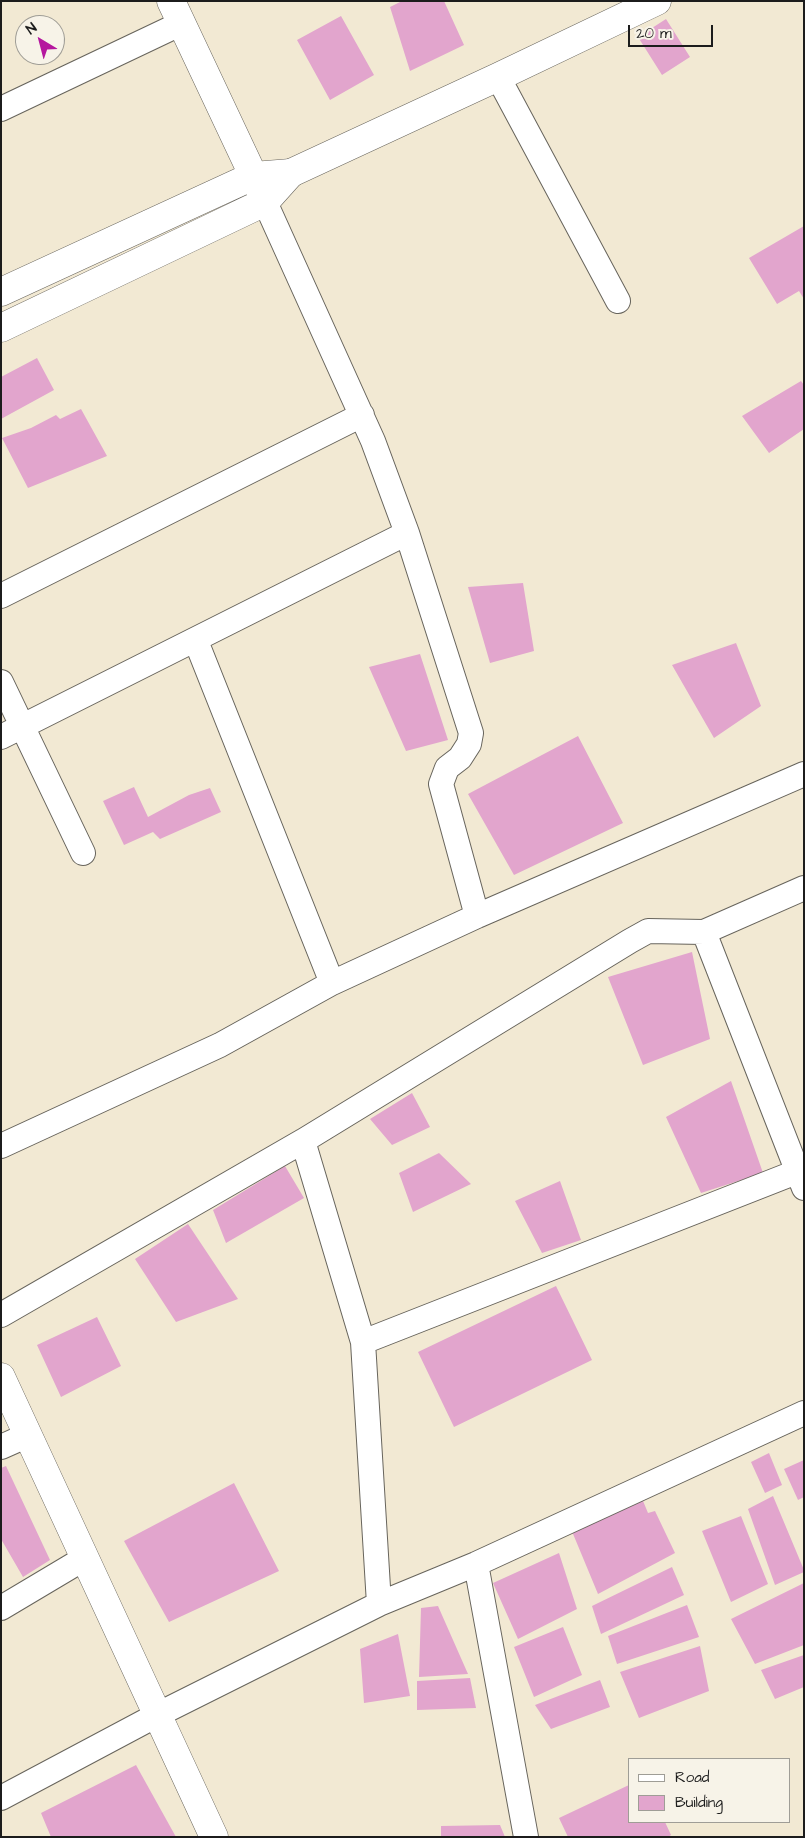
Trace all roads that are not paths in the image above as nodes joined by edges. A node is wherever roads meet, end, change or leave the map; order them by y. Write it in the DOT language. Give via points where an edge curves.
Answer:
graph roads {
  1 [pos="657,1"];
  2 [pos="176,12"];
  3 [pos="498,77"];
  4 [pos="1,109"];
  5 [pos="291,173"];
  6 [pos="253,176"];
  7 [pos="265,202"];
  8 [pos="3,287"];
  9 [pos="618,301"];
  10 [pos="1,328"];
  11 [pos="362,415"];
  12 [pos="407,533"];
  13 [pos="1,596"];
  14 [pos="196,641"];
  15 [pos="1,682"];
  16 [pos="22,727"];
  17 [pos="1,737"];
  18 [pos="804,774"];
  19 [pos="83,853"];
  20 [pos="804,888"];
  21 [pos="477,916"];
  22 [pos="704,932"];
  23 [pos="332,983"];
  24 [pos="303,1141"];
  25 [pos="1,1146"];
  26 [pos="802,1176"];
  27 [pos="1,1315"];
  28 [pos="363,1342"];
  29 [pos="1,1377"];
  30 [pos="804,1413"];
  31 [pos="28,1435"];
  32 [pos="1,1447"];
  33 [pos="85,1558"];
  34 [pos="476,1564"];
  35 [pos="378,1604"];
  36 [pos="1,1608"];
  37 [pos="157,1715"];
  38 [pos="1,1798"];
  39 [pos="214,1837"];
  40 [pos="526,1837"];
  1 -- 3 [label="main road"];
  2 -- 4 [label="street"];
  2 -- 6 [label="main road"];
  3 -- 5 [label="main road"];
  3 -- 9 [label="street"];
  5 -- 6 [label="main road"];
  5 -- 7 [label="main road"];
  6 -- 7 [label="main road"];
  6 -- 8 [label="main road"];
  7 -- 10 [label="main road"];
  7 -- 11 [label="street"];
  11 -- 12 [label="street"];
  11 -- 13 [label="street"];
  12 -- 14 [label="street"];
  12 -- 21 [label="street" via="471,733 469,744 460,758 447,768 441,784"];
  14 -- 16 [label="street"];
  14 -- 23 [label="street"];
  15 -- 16 [label="street"];
  16 -- 17 [label="street"];
  16 -- 19 [label="street"];
  18 -- 21 [label="street"];
  20 -- 22 [label="street"];
  21 -- 23 [label="street"];
  22 -- 24 [label="street" via="648,931"];
  22 -- 26 [label="street"];
  23 -- 25 [label="street" via="220,1045"];
  24 -- 27 [label="street"];
  24 -- 28 [label="street"];
  26 -- 28 [label="street"];
  28 -- 35 [label="street"];
  29 -- 31 [label="main road"];
  30 -- 34 [label="street"];
  31 -- 32 [label="street"];
  31 -- 33 [label="main road"];
  33 -- 36 [label="street"];
  33 -- 37 [label="main road"];
  34 -- 35 [label="street"];
  34 -- 40 [label="street"];
  35 -- 37 [label="street"];
  37 -- 38 [label="street"];
  37 -- 39 [label="main road"];
}
